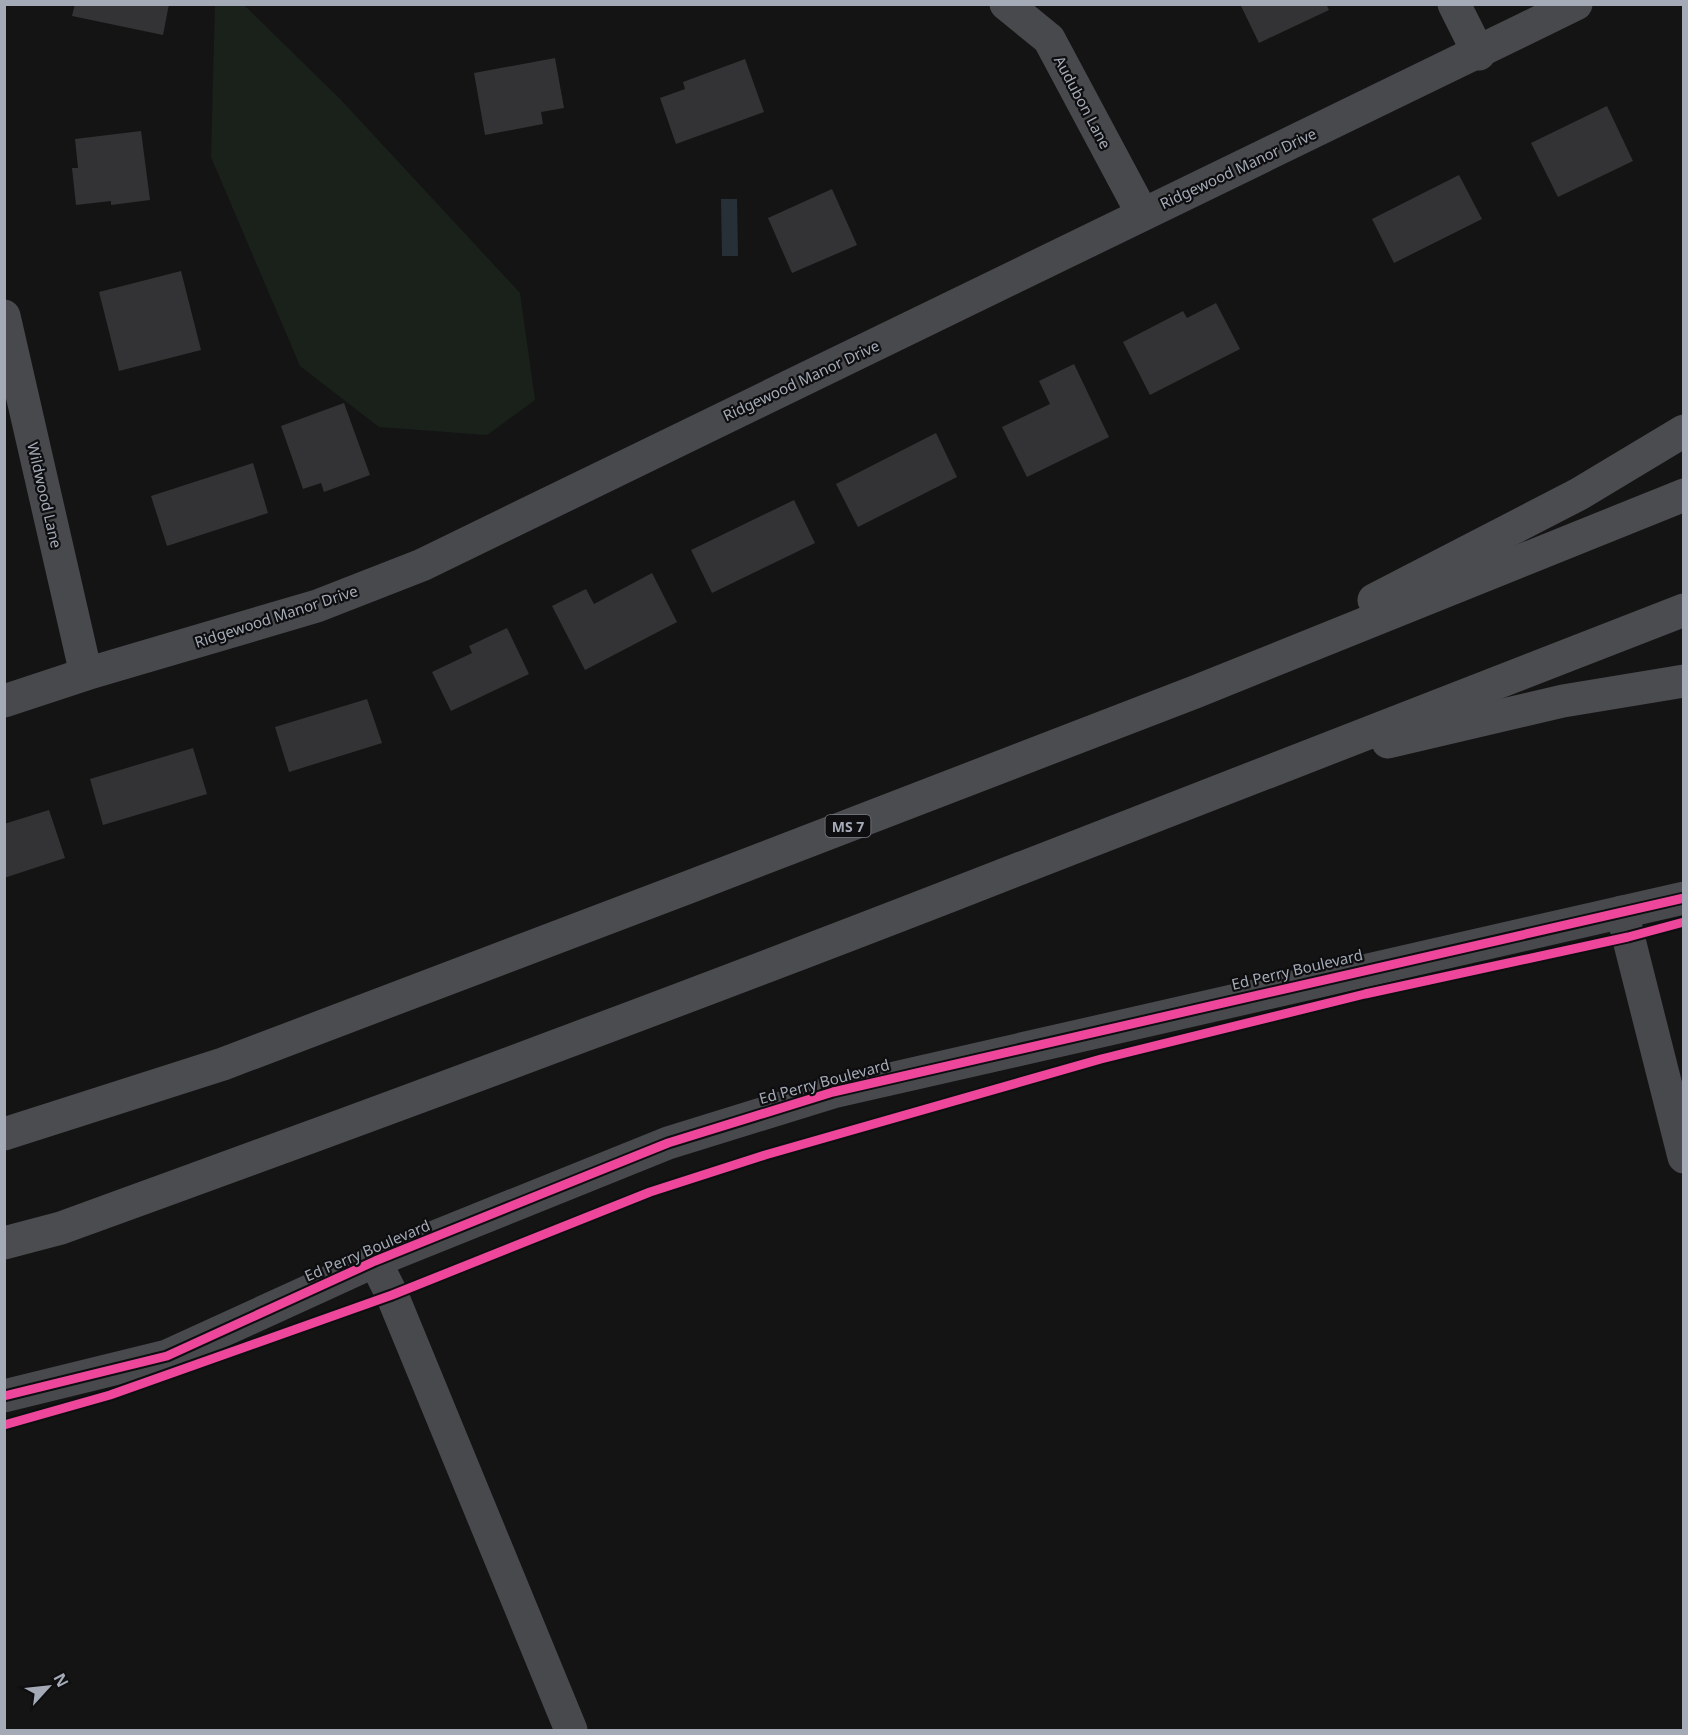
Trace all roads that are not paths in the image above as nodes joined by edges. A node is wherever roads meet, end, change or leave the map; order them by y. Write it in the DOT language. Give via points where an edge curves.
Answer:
graph roads {
  1 [pos="1006,4"];
  2 [pos="1454,4"];
  3 [pos="1576,4"];
  4 [pos="1479,54"];
  5 [pos="1142,213"];
  6 [pos="4,316"];
  7 [pos="1683,431"];
  8 [pos="1683,495"];
  9 [pos="1683,610"];
  10 [pos="86,674"];
  11 [pos="1683,681"];
  12 [pos="1195,692"];
  13 [pos="4,701"];
  14 [pos="1270,769"];
  15 [pos="1683,898"];
  16 [pos="1622,912"];
  17 [pos="4,1134"];
  18 [pos="1683,1157"];
  19 [pos="4,1243"];
  20 [pos="375,1261"];
  21 [pos="4,1396"];
  22 [pos="571,1731"];
  1 -- 5 [label="street, Audubon Lane" via="1049,39"];
  2 -- 4 [label="street"];
  3 -- 4 [label="street, Ridgewood Manor Drive"];
  4 -- 5 [label="street, Ridgewood Manor Drive"];
  5 -- 10 [label="street, Ridgewood Manor Drive" via="422,565 317,606"];
  6 -- 10 [label="street, Wildwood Lane"];
  7 -- 12 [label="highway" via="1579,494"];
  8 -- 12 [label="highway, MS 7"];
  9 -- 14 [label="highway"];
  10 -- 13 [label="street, Ridgewood Manor Drive"];
  11 -- 14 [label="highway" via="1563,701"];
  12 -- 17 [label="highway, MS 7" via="223,1064"];
  14 -- 19 [label="highway" via="950,896 420,1097 61,1228"];
  15 -- 16 [label="street, Ed Perry Boulevard"];
  16 -- 18 [label="street"];
  16 -- 20 [label="street, Ed Perry Boulevard" via="833,1092 668,1143"];
  20 -- 21 [label="street, Ed Perry Boulevard" via="167,1356"];
  20 -- 22 [label="street"];
}
